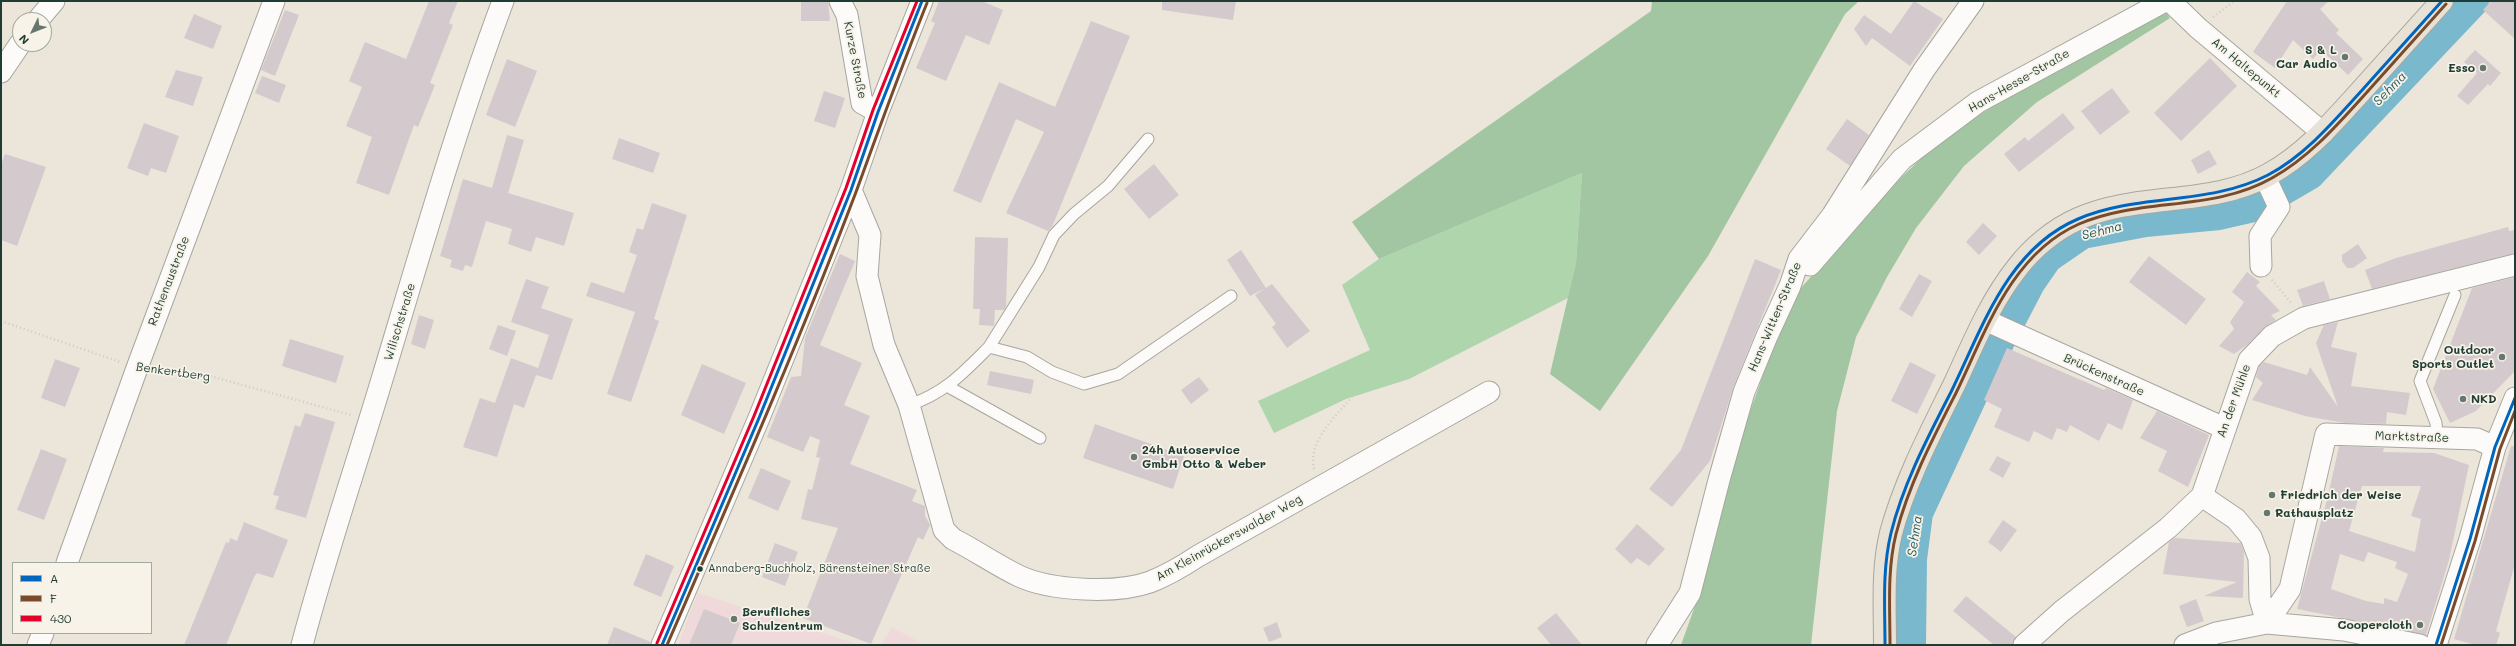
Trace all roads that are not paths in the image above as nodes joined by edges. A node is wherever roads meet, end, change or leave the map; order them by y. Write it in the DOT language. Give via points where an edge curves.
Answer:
graph roads {
  1 [pos="54,1"];
  2 [pos="274,1"];
  3 [pos="503,1"];
  4 [pos="840,1"];
  5 [pos="922,1"];
  6 [pos="1973,1"];
  7 [pos="2165,1"];
  8 [pos="2170,1"];
  9 [pos="2442,1"];
  10 [pos="45,12"];
  11 [pos="15,52"];
  12 [pos="1,72"];
  13 [pos="878,112"];
  14 [pos="2323,133"];
  15 [pos="1148,139"];
  16 [pos="2271,189"];
  17 [pos="851,190"];
  18 [pos="2515,265"];
  19 [pos="2261,266"];
  20 [pos="1790,286"];
  21 [pos="2455,295"];
  22 [pos="1232,296"];
  23 [pos="1991,323"];
  24 [pos="989,347"];
  25 [pos="947,386"];
  26 [pos="1489,392"];
  27 [pos="2515,398"];
  28 [pos="909,406"];
  29 [pos="2224,428"];
  30 [pos="1040,438"];
  31 [pos="2436,438"];
  32 [pos="2495,447"];
  33 [pos="2202,496"];
  34 [pos="67,562"];
  35 [pos="2267,623"];
  36 [pos="43,634"];
  37 [pos="38,645"];
  38 [pos="302,645"];
  39 [pos="662,645"];
  40 [pos="1658,645"];
  41 [pos="1885,645"];
  42 [pos="2024,645"];
  43 [pos="2185,645"];
  44 [pos="2420,645"];
  45 [pos="2436,645"];
  1 -- 10 [label="street"];
  2 -- 34 [label="street, Rathenaustraße" via="136,368"];
  3 -- 38 [label="street, Wilischstraße" via="469,92 321,574"];
  4 -- 13 [label="street, Kurze Straße" via="847,15 862,103"];
  5 -- 13 [label="street"];
  6 -- 20 [label="street, Hans-Witten-Straße" via="1924,70 1832,216 1799,259"];
  7 -- 20 [label="street, Hans-Hesse-Straße" via="1978,102 1902,159"];
  8 -- 14 [label="street, Am Haltepunkt" via="2198,28"];
  9 -- 14 [label="main road"];
  11 -- 12 [label="street"];
  13 -- 17 [label="street"];
  14 -- 16 [label="main road" via="2293,160"];
  15 -- 24 [label="lane" via="1108,186 1074,214 1054,235 1039,267"];
  16 -- 19 [label="street" via="2279,207 2260,236"];
  16 -- 23 [label="main road" via="2234,187 2196,196 2121,204 2076,220 2037,246 2017,267"];
  17 -- 28 [label="street, Am Kleinrückerswalder Weg" via="870,235 867,276 884,345"];
  17 -- 39 [label="street" via="759,418"];
  18 -- 29 [label="street, An der Mühle" via="2304,318 2272,336 2248,360"];
  20 -- 40 [label="street, Hans-Witten-Straße" via="1766,336 1744,392 1718,480 1690,593"];
  21 -- 31 [label="lane" via="2420,381 2436,422"];
  22 -- 24 [label="lane" via="1118,374 1084,384 1052,372 1027,356"];
  23 -- 29 [label="street, Brückenstraße"];
  23 -- 41 [label="main road" via="1918,460 1890,535 1886,571"];
  24 -- 25 [label="lane"];
  25 -- 28 [label="lane" via="932,398"];
  25 -- 30 [label="lane"];
  26 -- 28 [label="street, Am Kleinrückerswalder Weg" via="1175,571 1149,582 1112,588 1061,588 1020,576 952,539 944,530"];
  27 -- 32 [label="street"];
  29 -- 33 [label="street, An der Mühle"];
  31 -- 32 [label="street, Marktstraße" via="2477,439"];
  31 -- 35 [label="street, Marktstraße" via="2326,434 2290,589"];
  32 -- 45 [label="street" via="2470,539"];
  33 -- 35 [label="street" via="2236,519 2250,537 2259,558 2260,599"];
  33 -- 42 [label="street, An der Mühle" via="2168,528 2062,611"];
  35 -- 43 [label="street" via="2216,632"];
  35 -- 44 [label="street" via="2344,630"];
  36 -- 37 [label="street"];
}
